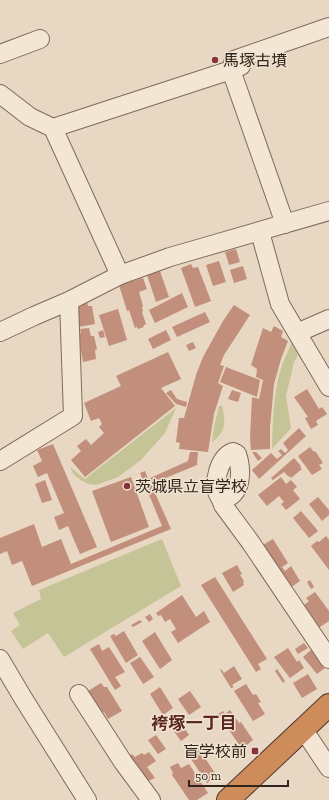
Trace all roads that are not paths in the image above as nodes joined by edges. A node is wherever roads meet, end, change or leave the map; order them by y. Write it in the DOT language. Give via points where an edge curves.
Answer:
graph roads {
  1 [pos="329,28"];
  2 [pos="40,39"];
  3 [pos="329,40"];
  4 [pos="0,54"];
  5 [pos="231,70"];
  6 [pos="0,94"];
  7 [pos="53,128"];
  8 [pos="329,211"];
  9 [pos="285,224"];
  10 [pos="260,232"];
  11 [pos="120,275"];
  12 [pos="70,301"];
  13 [pos="329,319"];
  14 [pos="0,332"];
  15 [pos="297,334"];
  16 [pos="329,387"];
  17 [pos="0,461"];
  18 [pos="221,499"];
  19 [pos="329,659"];
  20 [pos="0,660"];
  21 [pos="79,694"];
  22 [pos="329,705"];
  23 [pos="303,729"];
  24 [pos="329,768"];
  25 [pos="87,800"];
  26 [pos="151,800"];
  27 [pos="228,800"];
  1 -- 5 [label="street" via="234,60"];
  2 -- 4 [label="street"];
  3 -- 5 [label="street"];
  5 -- 7 [label="street"];
  5 -- 9 [label="street"];
  6 -- 7 [label="street" via="30,117"];
  7 -- 11 [label="street"];
  8 -- 9 [label="street"];
  9 -- 10 [label="street"];
  10 -- 11 [label="street" via="170,257"];
  10 -- 15 [label="street" via="280,304"];
  11 -- 12 [label="street"];
  12 -- 14 [label="street"];
  12 -- 17 [label="street" via="73,416"];
  13 -- 15 [label="street"];
  15 -- 16 [label="street"];
  18 -- 19 [label="street"];
  20 -- 25 [label="street"];
  21 -- 26 [label="street"];
  22 -- 23 [label="highway"];
  23 -- 24 [label="street"];
  23 -- 27 [label="highway"];
}
